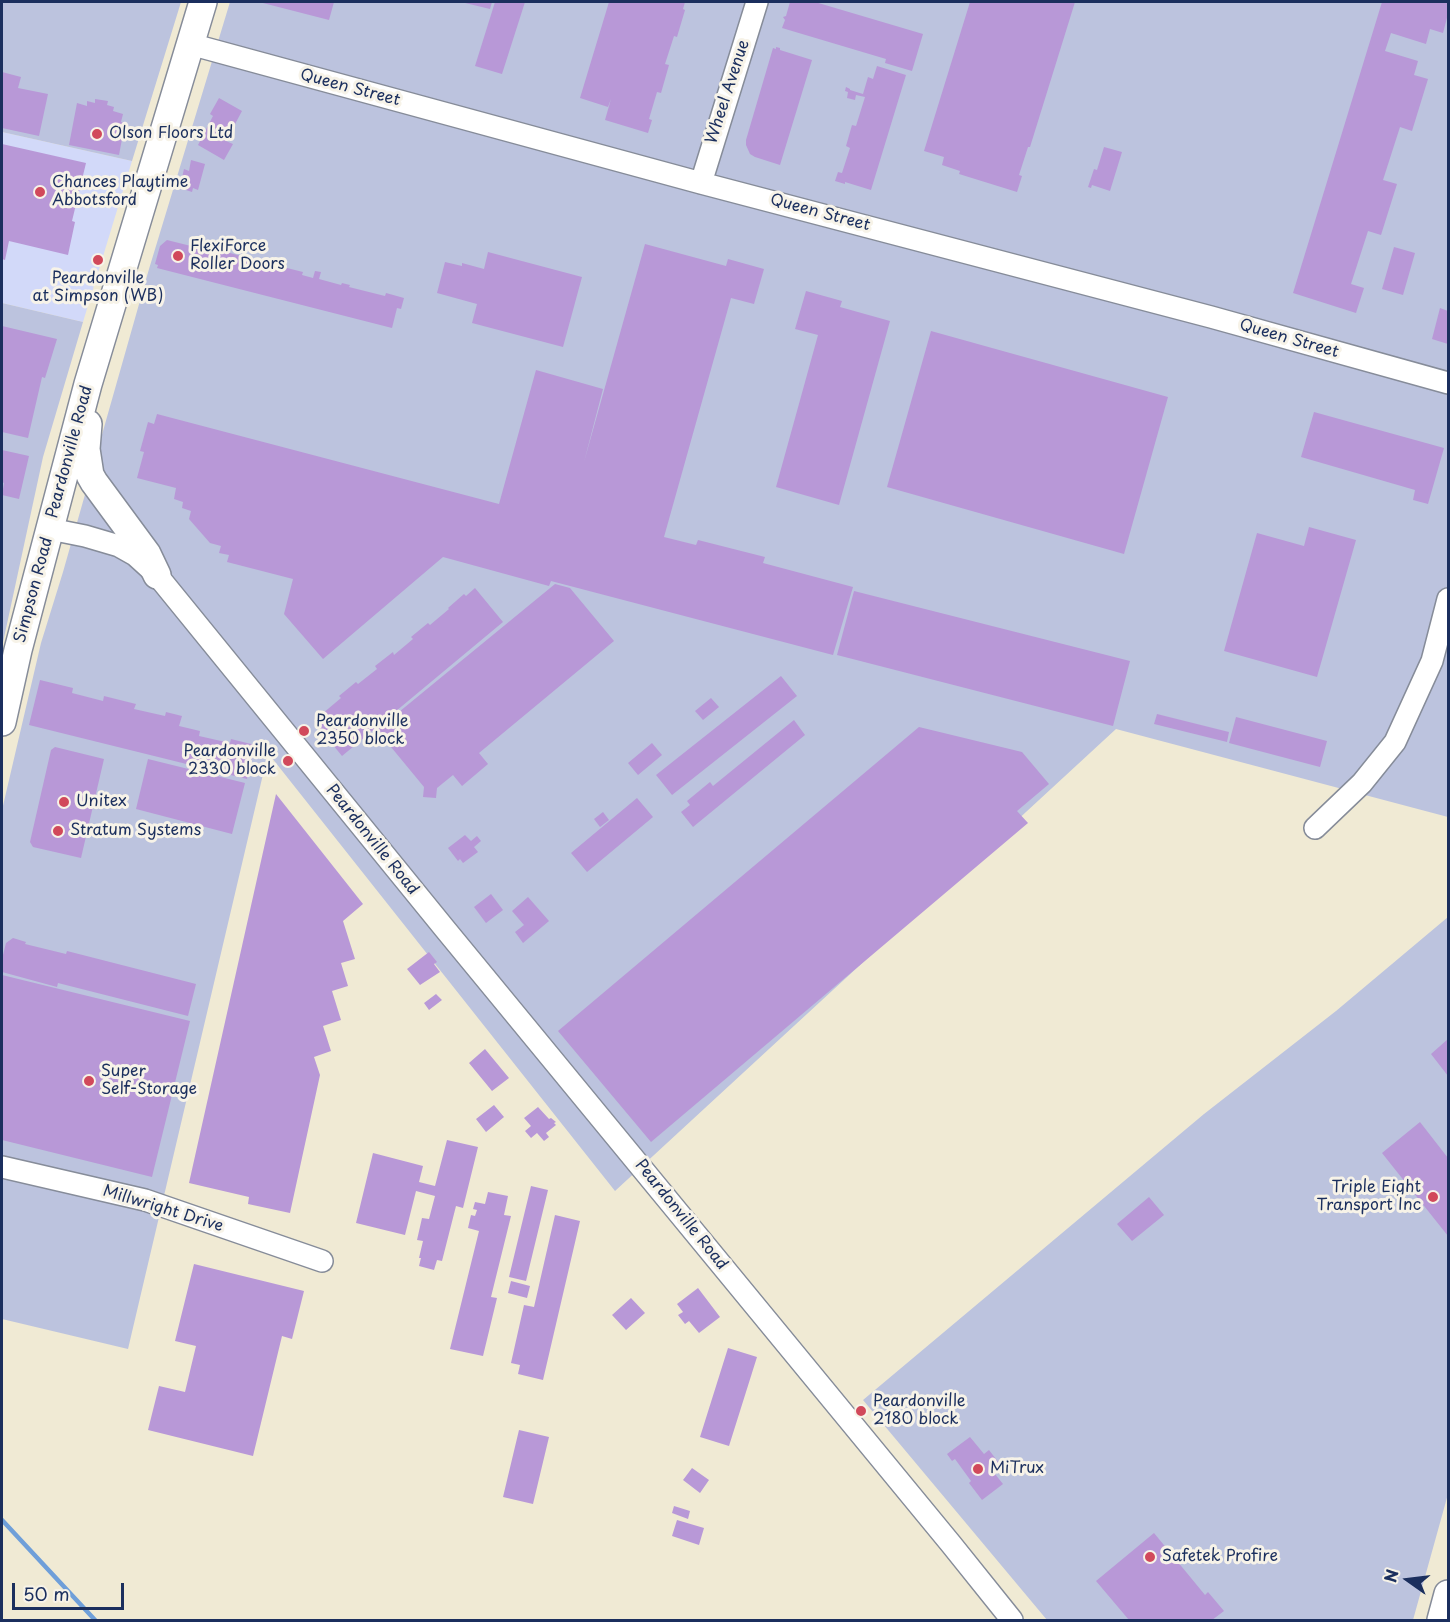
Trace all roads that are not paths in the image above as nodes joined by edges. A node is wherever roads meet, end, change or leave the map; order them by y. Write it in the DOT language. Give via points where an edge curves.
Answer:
graph roads {
  1 [pos="204,2"];
  2 [pos="757,2"];
  3 [pos="190,44"];
  4 [pos="701,183"];
  5 [pos="88,384"];
  6 [pos="1449,384"];
  7 [pos="50,529"];
  8 [pos="157,575"];
  9 [pos="1449,599"];
  10 [pos="2,722"];
  11 [pos="1315,828"];
  12 [pos="2,1167"];
  13 [pos="322,1261"];
  14 [pos="1449,1594"];
  15 [pos="1012,1620"];
  16 [pos="1441,1620"];
  1 -- 3 [label="main road, Peardonville Road"];
  2 -- 4 [label="street, Wheel Avenue"];
  3 -- 4 [label="street, Queen Street"];
  3 -- 5 [label="main road, Peardonville Road"];
  4 -- 6 [label="street, Queen Street"];
  5 -- 7 [label="main road, Peardonville Road"];
  5 -- 8 [label="main road" via="86,449 90,475 147,554"];
  7 -- 8 [label="street, Peardonville Road" via="119,546"];
  7 -- 10 [label="main road, Simpson Road"];
  8 -- 15 [label="street, Peardonville Road"];
  9 -- 11 [label="street" via="1432,661 1395,742 1362,783"];
  12 -- 13 [label="street, Millwright Drive" via="145,1200"];
  14 -- 16 [label="main road"];
}
